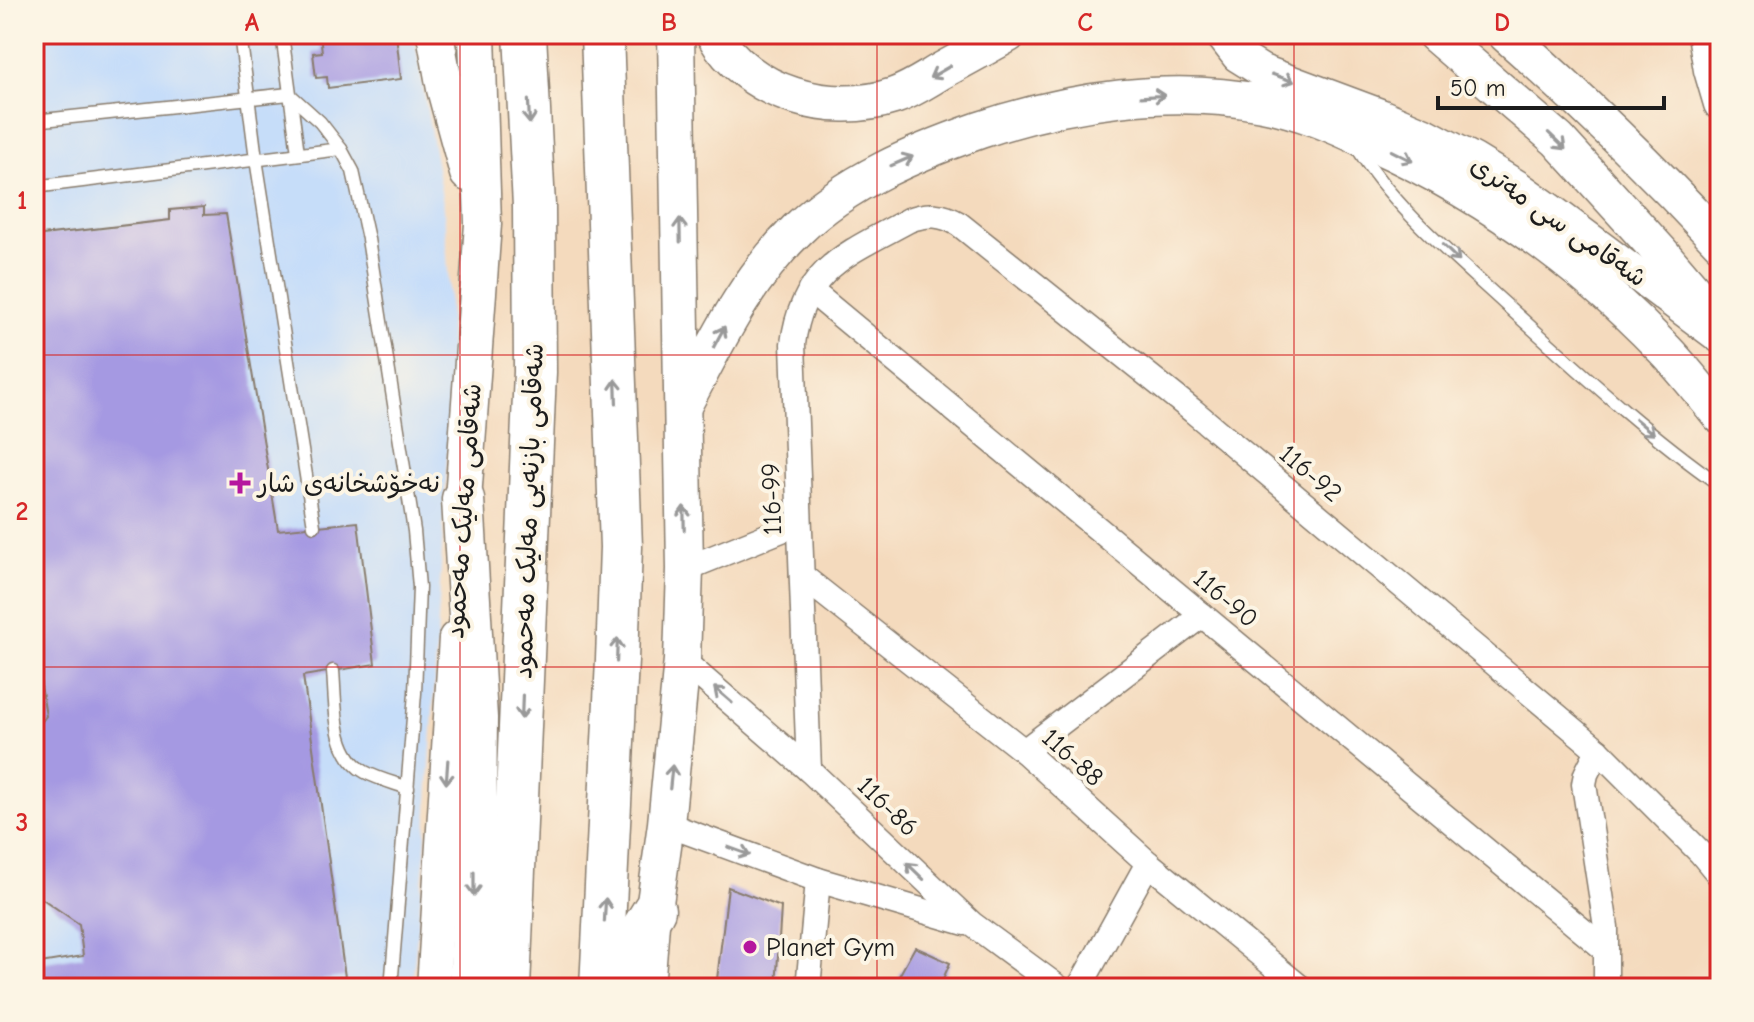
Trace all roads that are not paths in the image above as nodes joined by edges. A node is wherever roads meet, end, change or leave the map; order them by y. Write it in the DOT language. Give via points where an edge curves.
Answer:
graph roads {
  1 [pos="240,34"];
  2 [pos="282,34"];
  3 [pos="435,34"];
  4 [pos="477,34"];
  5 [pos="525,34"];
  6 [pos="602,34"];
  7 [pos="676,34"];
  8 [pos="714,34"];
  9 [pos="1008,34"];
  10 [pos="1221,34"];
  11 [pos="1435,34"];
  12 [pos="1506,34"];
  13 [pos="1704,34"];
  14 [pos="289,94"];
  15 [pos="249,99"];
  16 [pos="1720,104"];
  17 [pos="34,121"];
  18 [pos="1347,131"];
  19 [pos="341,149"];
  20 [pos="298,153"];
  21 [pos="256,159"];
  22 [pos="34,187"];
  23 [pos="483,224"];
  24 [pos="1720,242"];
  25 [pos="854,249"];
  26 [pos="810,290"];
  27 [pos="1720,322"];
  28 [pos="1720,337"];
  29 [pos="683,406"];
  30 [pos="1720,415"];
  31 [pos="1720,485"];
  32 [pos="463,499"];
  33 [pos="799,523"];
  34 [pos="314,526"];
  35 [pos="685,569"];
  36 [pos="802,576"];
  37 [pos="1202,615"];
  38 [pos="682,660"];
  39 [pos="333,671"];
  40 [pos="1598,750"];
  41 [pos="1024,751"];
  42 [pos="809,770"];
  43 [pos="408,788"];
  44 [pos="666,824"];
  45 [pos="1711,847"];
  46 [pos="1148,863"];
  47 [pos="1720,876"];
  48 [pos="818,880"];
  49 [pos="654,910"];
  50 [pos="972,924"];
  51 [pos="1606,950"];
  52 [pos="391,988"];
  53 [pos="433,988"];
  54 [pos="470,988"];
  55 [pos="509,988"];
  56 [pos="603,988"];
  57 [pos="648,988"];
  58 [pos="808,988"];
  59 [pos="1059,988"];
  60 [pos="1079,988"];
  61 [pos="1301,988"];
  62 [pos="1606,988"];
  1 -- 15 [label="lane"];
  2 -- 14 [label="lane"];
  3 -- 23 [label="main road"];
  4 -- 23 [label="main road, شەقامی مەلیک مەحمود"];
  5 -- 55 [label="highway, شەقامی بازنەیی مەلیک مەحمود, one-way" via="535,372"];
  56 -- 6 [label="highway, one-way" via="621,547"];
  29 -- 7 [label="main road, one-way"];
  9 -- 8 [label="main road, one-way" via="894,96 843,104 817,102 769,86 747,73"];
  10 -- 28 [label="main road, شەقامی سی مەتری, one-way" via="1238,56 1262,71 1380,115 1474,160"];
  11 -- 27 [label="main road, one-way" via="1558,140"];
  12 -- 24 [label="main road" via="1664,181"];
  13 -- 16 [label="main road"];
  14 -- 15 [label="lane"];
  14 -- 19 [label="lane"];
  14 -- 20 [label="lane"];
  15 -- 17 [label="lane"];
  15 -- 21 [label="lane"];
  29 -- 18 [label="main road, one-way" via="762,268 798,229 883,168 1016,118 1153,96 1263,103"];
  18 -- 30 [label="main road, one-way" via="1434,173 1541,240 1626,311"];
  18 -- 31 [label="lane, one-way" via="1389,192 1482,283"];
  19 -- 20 [label="lane"];
  19 -- 43 [label="lane" via="361,200 414,531 418,630"];
  20 -- 21 [label="lane"];
  21 -- 22 [label="lane"];
  21 -- 34 [label="lane"];
  23 -- 32 [label="main road, شەقامی مەلیک مەحمود"];
  25 -- 26 [label="street, 116-99"];
  25 -- 40 [label="street, 116-92" via="922,216 947,217 959,224 1193,411"];
  26 -- 33 [label="street, 116-99" via="793,344"];
  26 -- 37 [label="street, 116-90"];
  35 -- 29 [label="main road, one-way"];
  32 -- 53 [label="main road, شەقامی مەلیک مەحمود, one-way"];
  32 -- 54 [label="highway, one-way" via="476,718"];
  33 -- 35 [label="street"];
  33 -- 36 [label="street, 116-99"];
  35 -- 38 [label="main road"];
  36 -- 41 [label="street, 116-88"];
  36 -- 42 [label="street, 116-99"];
  37 -- 41 [label="street"];
  37 -- 51 [label="street, 116-90"];
  42 -- 38 [label="street, 116-86, one-way"];
  44 -- 38 [label="main road, one-way"];
  39 -- 43 [label="lane" via="339,734 348,756 365,772"];
  40 -- 45 [label="street, 116-92"];
  40 -- 51 [label="street" via="1584,784"];
  41 -- 46 [label="street, 116-88"];
  50 -- 42 [label="street, 116-86, one-way"];
  43 -- 52 [label="lane"];
  44 -- 48 [label="street, one-way"];
  44 -- 49 [label="main road"];
  45 -- 47 [label="street, 116-92"];
  46 -- 60 [label="street"];
  46 -- 61 [label="street, 116-88"];
  48 -- 50 [label="street"];
  48 -- 58 [label="street"];
  49 -- 56 [label="highway"];
  49 -- 57 [label="main road"];
  50 -- 59 [label="street, 116-86"];
  51 -- 62 [label="street"];
}
